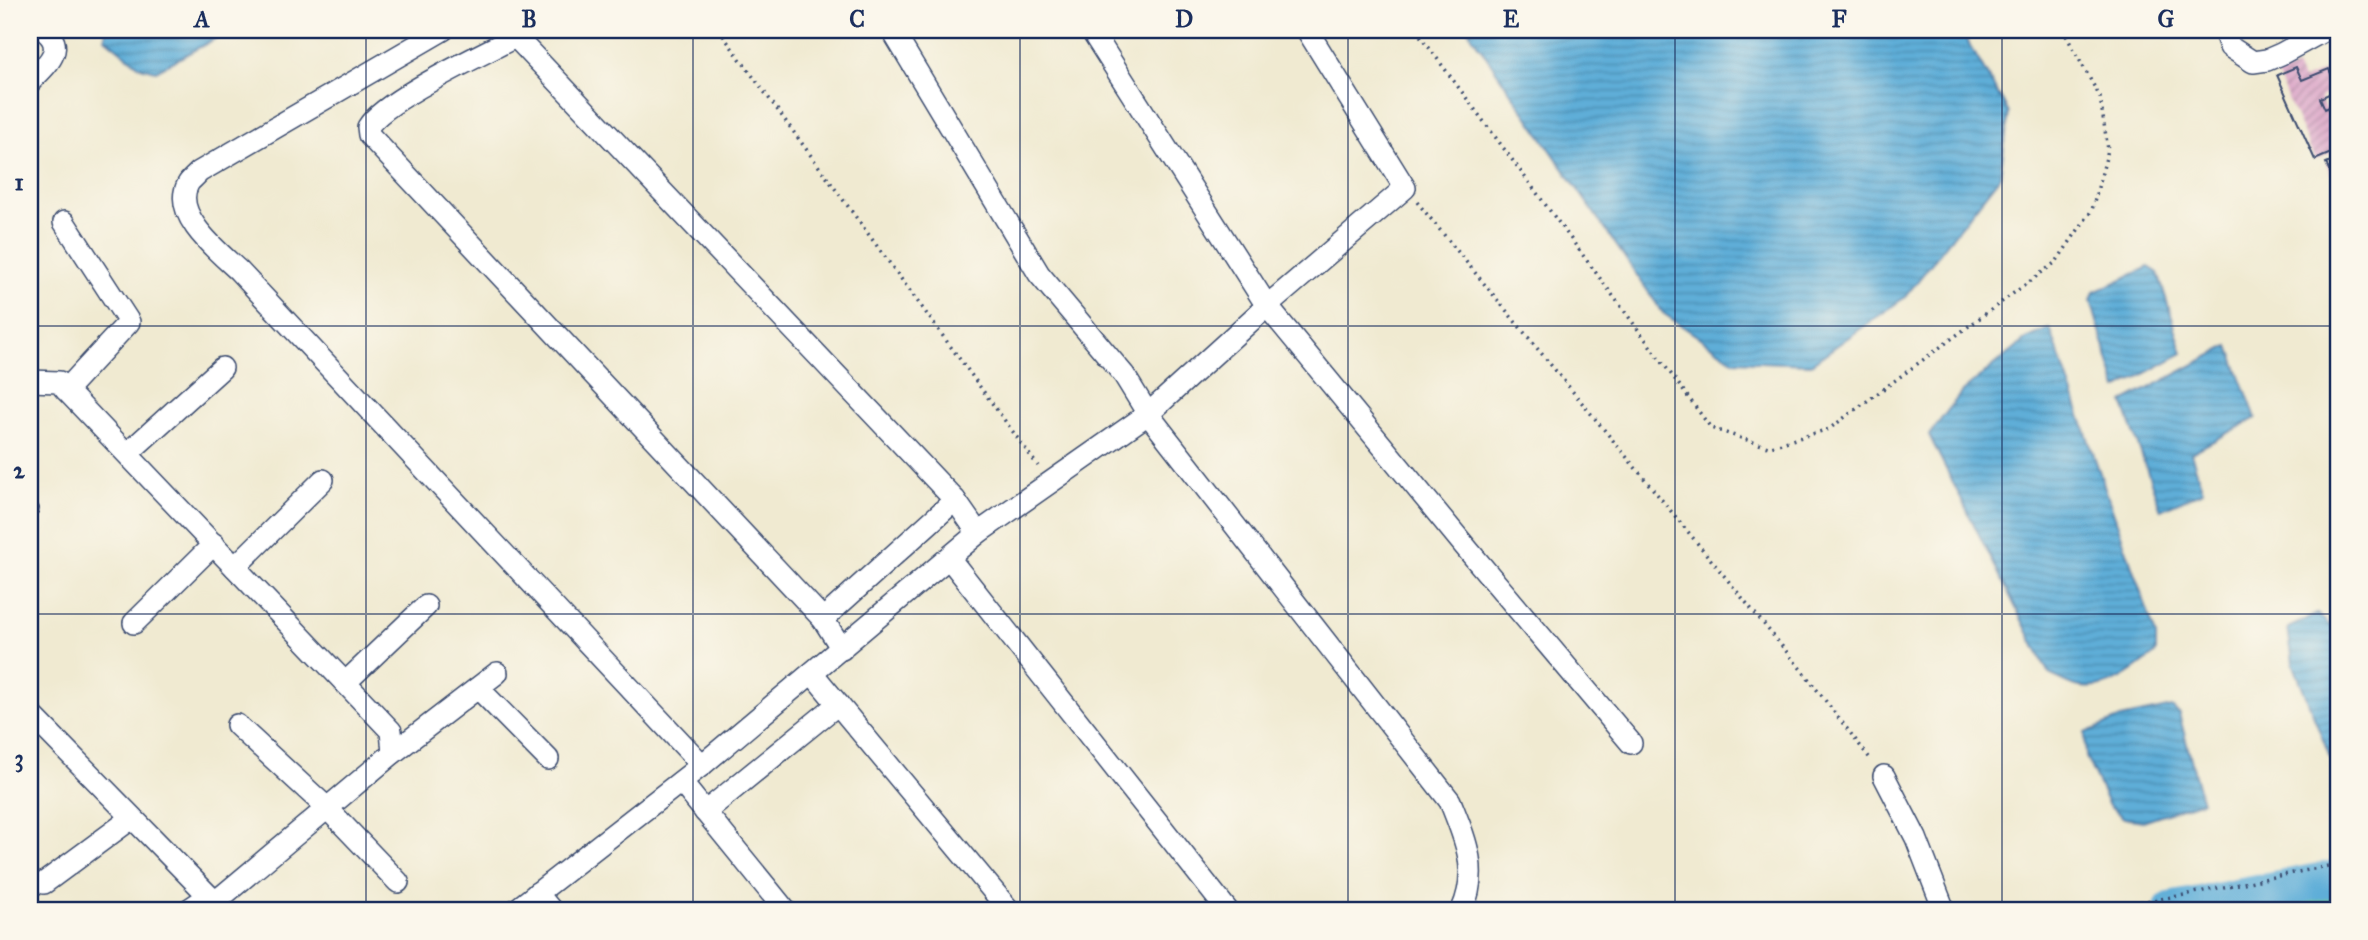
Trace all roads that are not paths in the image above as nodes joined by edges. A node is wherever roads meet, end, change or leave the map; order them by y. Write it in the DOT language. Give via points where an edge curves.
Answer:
graph roads {
  1 [pos="44,30"];
  2 [pos="443,30"];
  3 [pos="892,30"];
  4 [pos="1091,30"];
  5 [pos="1307,30"];
  6 [pos="2224,30"];
  7 [pos="2325,30"];
  8 [pos="512,33"];
  9 [pos="30,82"];
  10 [pos="64,222"];
  11 [pos="1267,306"];
  12 [pos="222,368"];
  13 [pos="30,381"];
  14 [pos="66,390"];
  15 [pos="1148,414"];
  16 [pos="128,453"];
  17 [pos="323,480"];
  18 [pos="955,500"];
  19 [pos="978,533"];
  20 [pos="214,544"];
  21 [pos="949,558"];
  22 [pos="235,567"];
  23 [pos="426,606"];
  24 [pos="822,619"];
  25 [pos="134,622"];
  26 [pos="842,649"];
  27 [pos="497,673"];
  28 [pos="812,673"];
  29 [pos="345,683"];
  30 [pos="478,688"];
  31 [pos="838,704"];
  32 [pos="30,713"];
  33 [pos="237,725"];
  34 [pos="1631,743"];
  35 [pos="393,753"];
  36 [pos="548,759"];
  37 [pos="702,765"];
  38 [pos="1884,776"];
  39 [pos="681,782"];
  40 [pos="327,808"];
  41 [pos="705,812"];
  42 [pos="132,818"];
  43 [pos="398,882"];
  44 [pos="44,883"];
  45 [pos="537,893"];
  46 [pos="214,905"];
  47 [pos="188,910"];
  48 [pos="516,910"];
  49 [pos="551,910"];
  50 [pos="785,910"];
  51 [pos="1009,910"];
  52 [pos="1227,910"];
  53 [pos="1462,910"];
  54 [pos="1944,910"];
  1 -- 9 [label="street" via="55,51"];
  2 -- 37 [label="street" via="200,172 188,183 187,212 200,235"];
  3 -- 15 [label="street" via="1039,274 1124,376"];
  4 -- 11 [label="street"];
  5 -- 11 [label="street" via="1405,188"];
  6 -- 7 [label="street" via="2230,47 2253,62 2267,61"];
  8 -- 18 [label="street"];
  8 -- 24 [label="street" via="375,116 369,135"];
  10 -- 14 [label="street" via="129,322"];
  11 -- 15 [label="street"];
  11 -- 34 [label="street"];
  12 -- 16 [label="street"];
  13 -- 14 [label="street" via="59,382"];
  14 -- 16 [label="street"];
  15 -- 19 [label="street"];
  15 -- 53 [label="street" via="1450,801 1470,852 1468,897"];
  16 -- 20 [label="street"];
  17 -- 22 [label="street"];
  18 -- 19 [label="street"];
  18 -- 24 [label="street"];
  19 -- 21 [label="street"];
  20 -- 22 [label="street"];
  20 -- 25 [label="street"];
  21 -- 26 [label="street"];
  21 -- 52 [label="street"];
  22 -- 29 [label="street"];
  23 -- 29 [label="street"];
  24 -- 26 [label="street"];
  26 -- 28 [label="street"];
  27 -- 30 [label="street"];
  28 -- 31 [label="street"];
  28 -- 37 [label="street"];
  29 -- 35 [label="street" via="391,732"];
  30 -- 35 [label="street"];
  30 -- 36 [label="street"];
  31 -- 41 [label="street"];
  31 -- 51 [label="street"];
  32 -- 42 [label="street"];
  33 -- 40 [label="street"];
  35 -- 40 [label="street"];
  37 -- 39 [label="street"];
  38 -- 54 [label="street" via="1916,838"];
  39 -- 41 [label="street"];
  39 -- 45 [label="street"];
  40 -- 43 [label="street"];
  40 -- 46 [label="street"];
  41 -- 50 [label="street"];
  42 -- 44 [label="street"];
  42 -- 46 [label="street"];
  45 -- 48 [label="street"];
  45 -- 49 [label="street"];
  46 -- 47 [label="street"];
}
